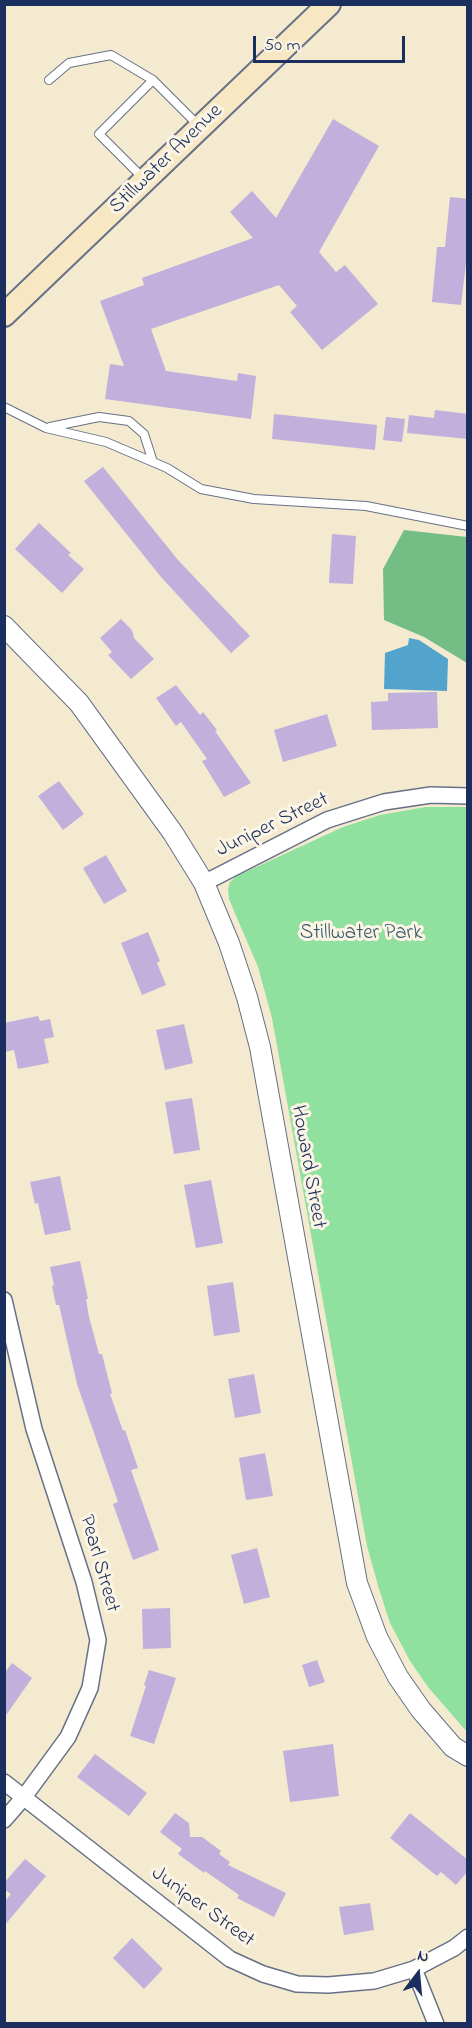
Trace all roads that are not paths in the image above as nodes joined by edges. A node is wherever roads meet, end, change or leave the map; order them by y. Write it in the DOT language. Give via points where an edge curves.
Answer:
graph roads {
  1 [pos="329,4"];
  2 [pos="49,80"];
  3 [pos="153,80"];
  4 [pos="200,128"];
  5 [pos="146,180"];
  6 [pos="4,315"];
  7 [pos="4,407"];
  8 [pos="46,428"];
  9 [pos="153,462"];
  10 [pos="468,526"];
  11 [pos="8,636"];
  12 [pos="468,796"];
  13 [pos="204,883"];
  14 [pos="4,1300"];
  15 [pos="468,1756"];
  16 [pos="4,1782"];
  17 [pos="24,1797"];
  18 [pos="4,1820"];
  19 [pos="468,1937"];
  20 [pos="414,1970"];
  21 [pos="436,2024"];
  1 -- 4 [label="main road, Stillwater Avenue"];
  2 -- 3 [label="lane" via="69,63 111,55"];
  3 -- 4 [label="lane"];
  3 -- 5 [label="lane" via="99,134"];
  4 -- 5 [label="main road, Stillwater Avenue"];
  5 -- 6 [label="main road, Stillwater Avenue"];
  7 -- 8 [label="lane"];
  8 -- 9 [label="lane" via="106,441"];
  8 -- 9 [label="lane" via="99,417 129,421 144,434"];
  9 -- 10 [label="lane" via="201,489 254,499 366,506"];
  11 -- 13 [label="street, Howard Street" via="79,703 173,832"];
  12 -- 13 [label="street, Juniper Street" via="431,795 384,802 327,820"];
  13 -- 15 [label="street, Howard Street" via="229,943 260,1047 357,1583 376,1637 398,1677 453,1747"];
  14 -- 17 [label="street, Pearl Street" via="34,1429 84,1582 98,1640 90,1688 68,1737"];
  16 -- 17 [label="street, Juniper Street"];
  17 -- 18 [label="street, Pearl Street"];
  17 -- 20 [label="street, Juniper Street" via="230,1959 297,1984 374,1981"];
  19 -- 20 [label="street, Juniper Street"];
  20 -- 21 [label="street"];
}
